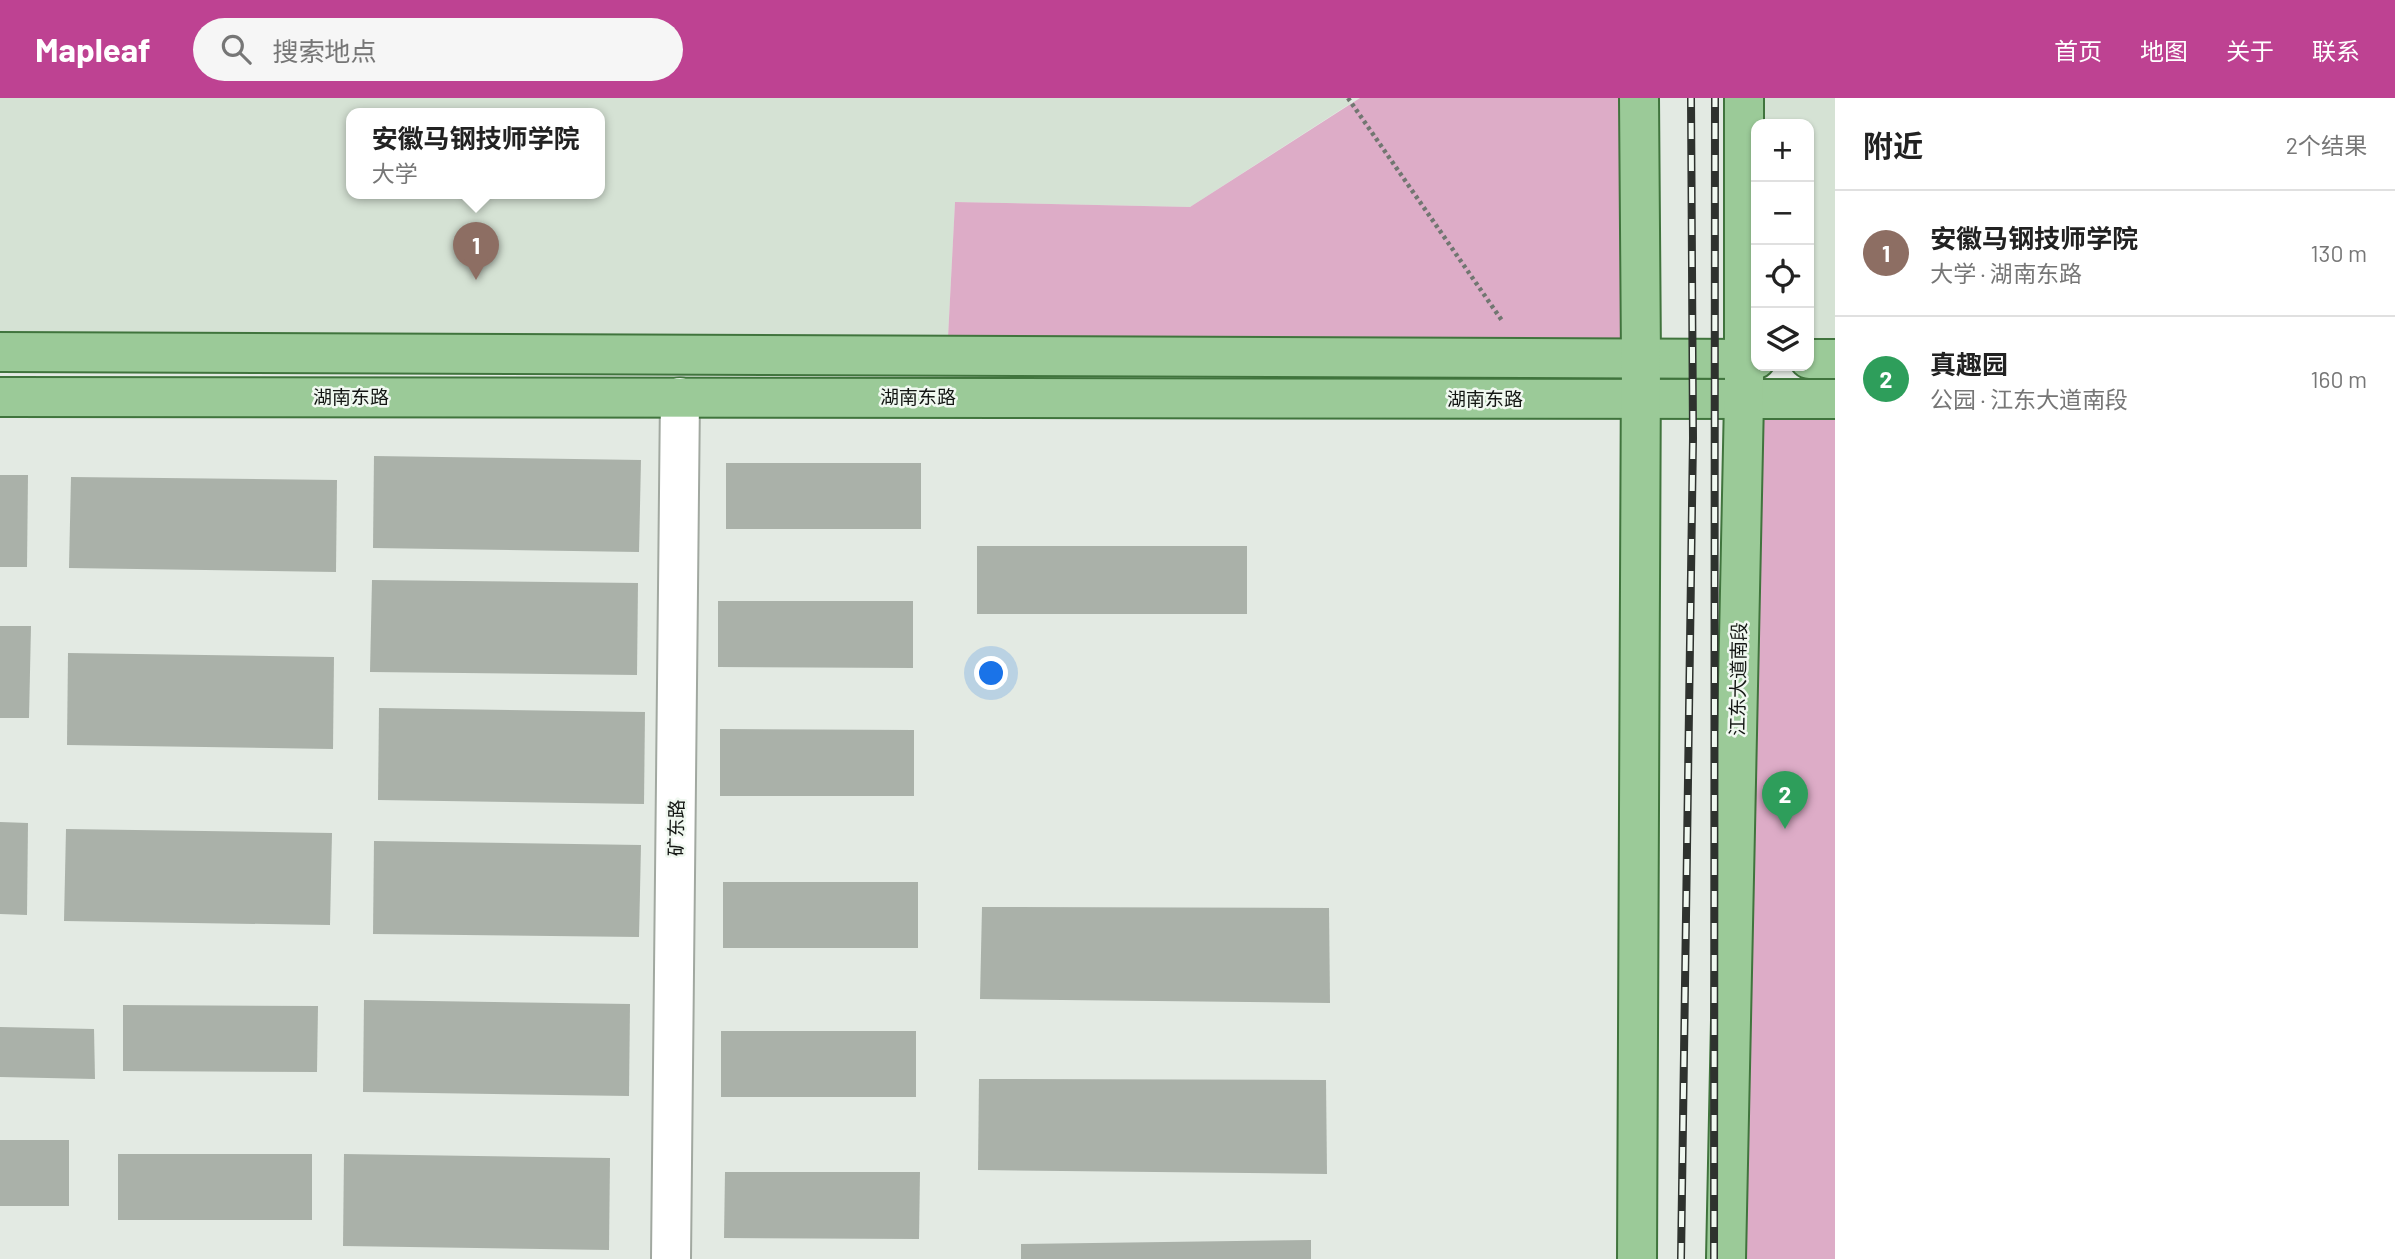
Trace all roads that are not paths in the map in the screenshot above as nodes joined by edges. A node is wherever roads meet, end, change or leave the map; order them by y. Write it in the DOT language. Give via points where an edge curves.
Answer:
graph roads {
  1 [pos="1639,98"];
  2 [pos="1744,98"];
  3 [pos="0,352"];
  4 [pos="1641,359"];
  5 [pos="1750,359"];
  6 [pos="1814,359"];
  7 [pos="1835,359"];
  8 [pos="0,397"];
  9 [pos="680,397"];
  10 [pos="1835,399"];
  11 [pos="1744,400"];
  12 [pos="671,1259"];
  13 [pos="1637,1259"];
  14 [pos="1726,1259"];
  1 -- 4 [label="main road"];
  2 -- 5 [label="main road, 江东大道南段"];
  3 -- 4 [label="main road"];
  4 -- 5 [label="main road"];
  4 -- 13 [label="main road"];
  5 -- 11 [label="main road, 江东大道南段"];
  6 -- 7 [label="main road"];
  8 -- 9 [label="main road, 湖南东路"];
  9 -- 11 [label="main road, 湖南东路"];
  9 -- 12 [label="street, 矿东路"];
  10 -- 11 [label="main road, 湖南东路"];
  11 -- 14 [label="main road, 江东大道南段"];
}
